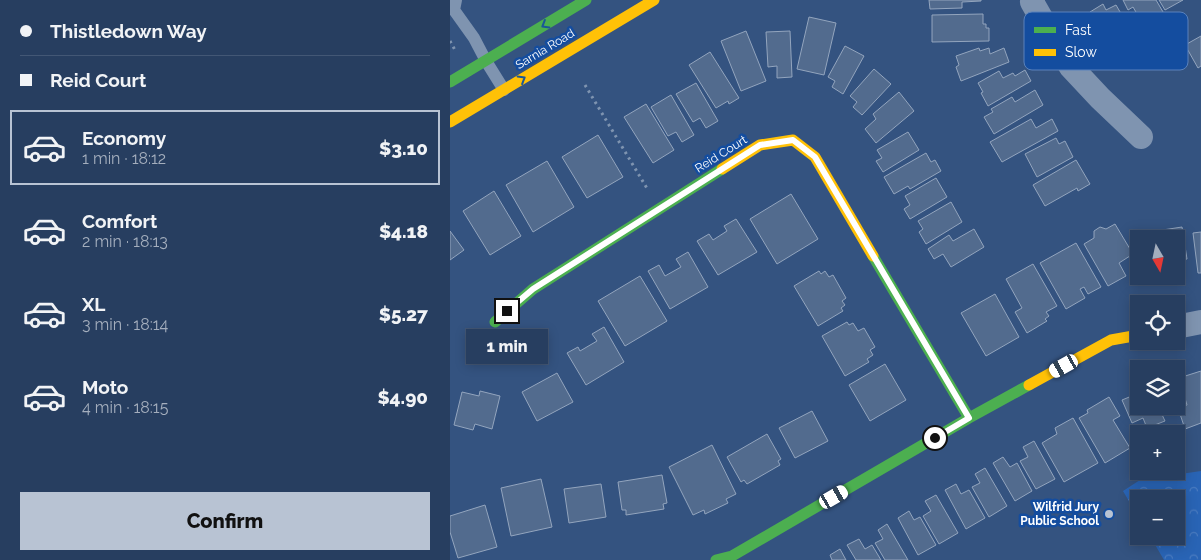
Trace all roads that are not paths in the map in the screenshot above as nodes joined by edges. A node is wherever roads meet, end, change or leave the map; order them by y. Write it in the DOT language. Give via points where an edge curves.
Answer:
graph roads {
  1 [pos="456,0"];
  2 [pos="586,0"];
  3 [pos="654,0"];
  4 [pos="1033,0"];
  5 [pos="1038,12"];
  6 [pos="486,61"];
  7 [pos="1074,70"];
  8 [pos="450,82"];
  9 [pos="504,90"];
  10 [pos="450,122"];
  11 [pos="1141,137"];
  12 [pos="495,322"];
  13 [pos="1201,322"];
  14 [pos="1185,325"];
  15 [pos="1130,337"];
  16 [pos="969,418"];
  17 [pos="716,560"];
  1 -- 6 [label="lane" via="454,10"];
  2 -- 6 [label="street, Sarnia Road, one-way"];
  9 -- 3 [label="street, Sarnia Road, one-way"];
  4 -- 5 [label="street"];
  6 -- 8 [label="street, Sarnia Road"];
  6 -- 9 [label="lane"];
  7 -- 11 [label="street"];
  9 -- 10 [label="street, Sarnia Road"];
  12 -- 16 [label="street, Reid Court" via="533,289 760,145 793,140 815,157"];
  13 -- 14 [label="street"];
  15 -- 16 [label="street" via="1111,340"];
  16 -- 17 [label="street" via="732,556"];
}
